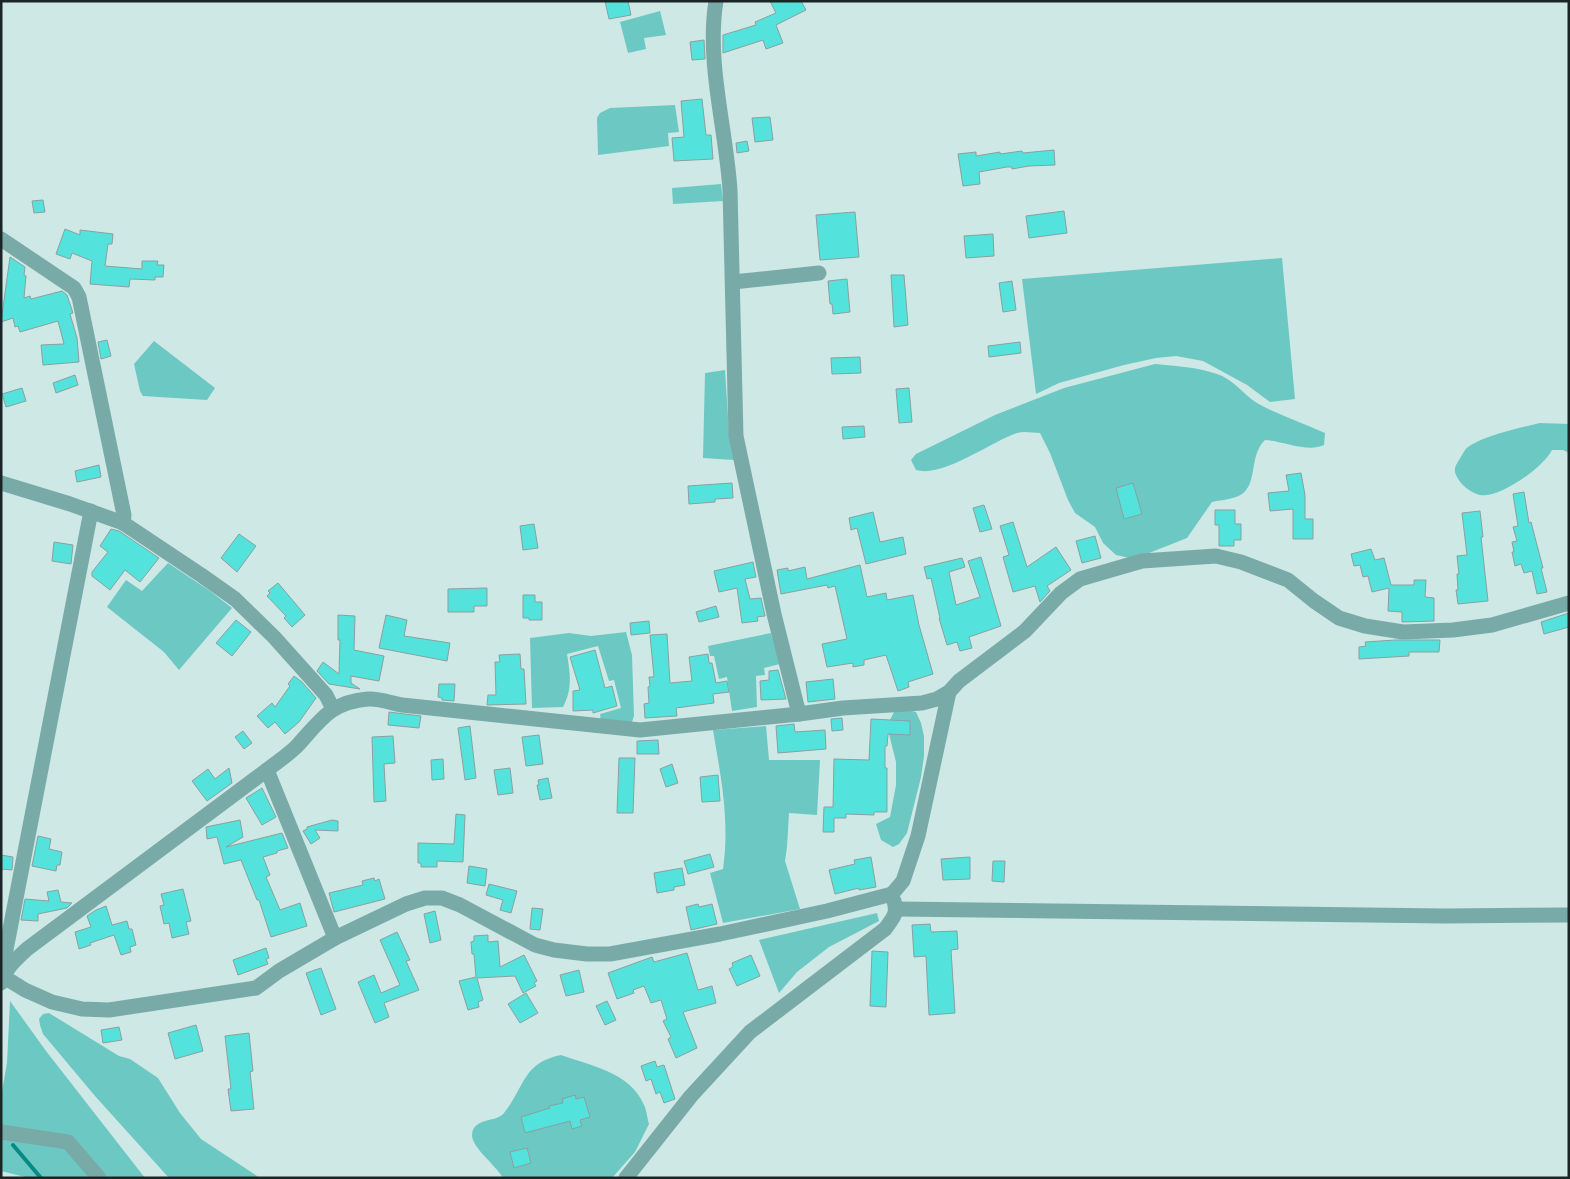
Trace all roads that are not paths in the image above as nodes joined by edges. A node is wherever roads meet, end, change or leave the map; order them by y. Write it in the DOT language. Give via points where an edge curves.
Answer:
graph roads {
  1 [pos="716,1"];
  2 [pos="1,239"];
  3 [pos="819,273"];
  4 [pos="733,282"];
  5 [pos="1,483"];
  6 [pos="91,511"];
  7 [pos="123,523"];
  8 [pos="1569,603"];
  9 [pos="949,692"];
  10 [pos="333,709"];
  11 [pos="799,714"];
  12 [pos="267,770"];
  13 [pos="894,902"];
  14 [pos="1569,915"];
  15 [pos="335,938"];
  16 [pos="2,978"];
  17 [pos="1,1132"];
  18 [pos="99,1178"];
  19 [pos="626,1178"];
  1 -- 4 [label="street" via="712,22 713,50 728,159"];
  2 -- 7 [label="street" via="74,288 78,297 124,515"];
  3 -- 4 [label="street"];
  4 -- 11 [label="street" via="736,436"];
  5 -- 6 [label="street"];
  6 -- 7 [label="street"];
  6 -- 16 [label="street"];
  7 -- 10 [label="street" via="235,599 294,659 326,695"];
  8 -- 9 [label="street" via="1492,625 1403,632 1339,618 1288,580 1241,562 1216,556 1142,561 1080,579 1061,593 1025,631"];
  9 -- 11 [label="street" via="922,703"];
  9 -- 13 [label="street" via="918,836"];
  10 -- 11 [label="street" via="370,699 640,730"];
  10 -- 12 [label="street" via="296,747"];
  12 -- 15 [label="street"];
  12 -- 16 [label="street" via="27,949"];
  13 -- 14 [label="street" via="1445,916"];
  13 -- 15 [label="street" via="827,911 610,954 554,950 536,945 460,905 442,898 425,898"];
  13 -- 19 [label="street" via="894,917 885,929 750,1032 692,1096"];
  15 -- 16 [label="street" via="256,988 109,1010 82,1009 52,1002"];
  17 -- 18 [label="street" via="68,1142"];
}
